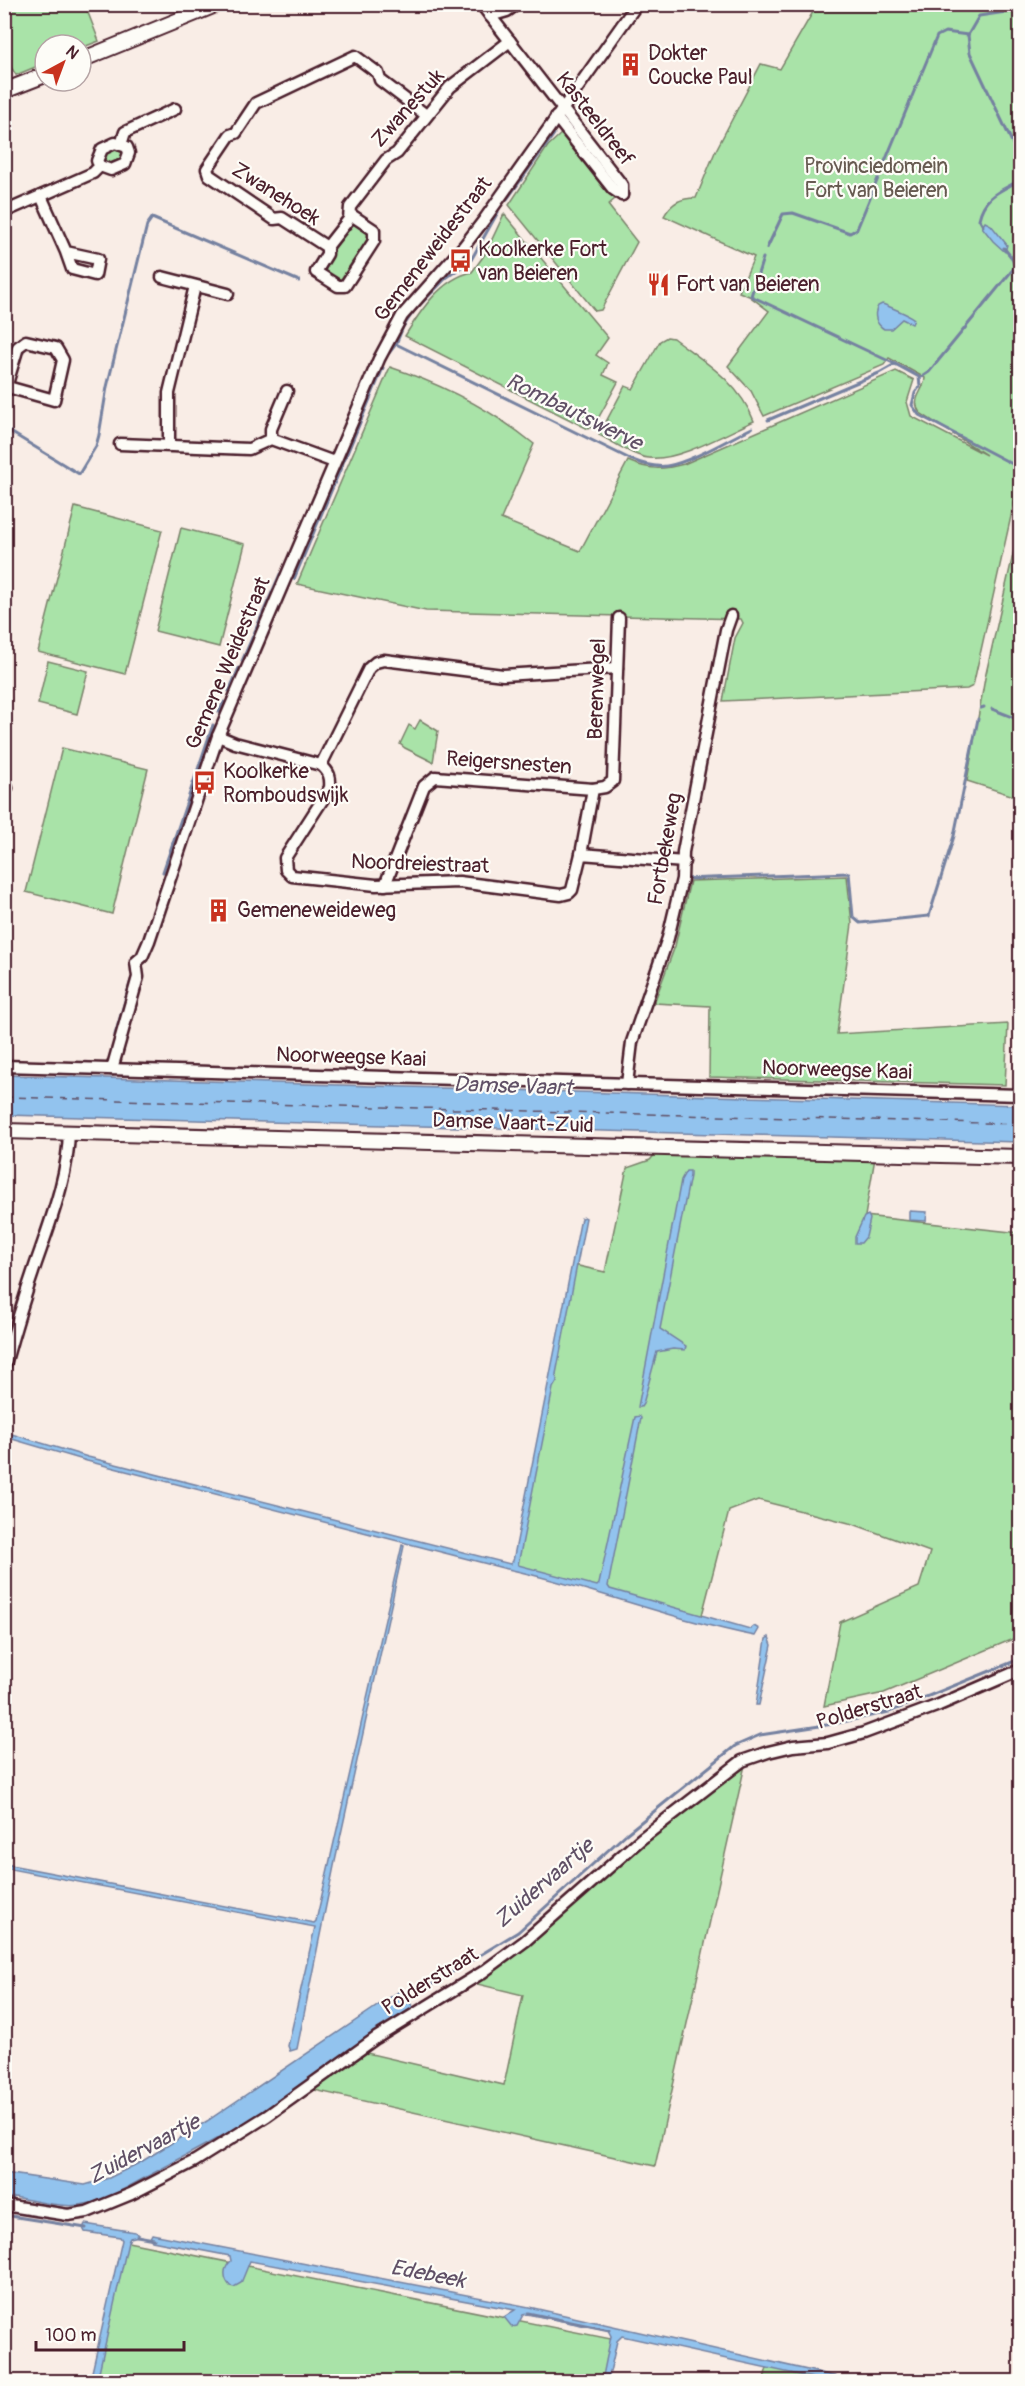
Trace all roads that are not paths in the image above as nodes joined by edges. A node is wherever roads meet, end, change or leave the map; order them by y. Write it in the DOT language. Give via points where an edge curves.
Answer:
graph roads {
  1 [pos="218,4"];
  2 [pos="481,4"];
  3 [pos="496,4"];
  4 [pos="517,4"];
  5 [pos="637,4"];
  6 [pos="490,16"];
  7 [pos="510,41"];
  8 [pos="93,55"];
  9 [pos="33,80"];
  10 [pos="4,91"];
  11 [pos="175,109"];
  12 [pos="559,112"];
  13 [pos="426,115"];
  14 [pos="121,145"];
  15 [pos="100,166"];
  16 [pos="41,196"];
  17 [pos="5,210"];
  18 [pos="350,214"];
  19 [pos="327,247"];
  20 [pos="66,252"];
  21 [pos="162,277"];
  22 [pos="195,286"];
  23 [pos="228,294"];
  24 [pos="5,387"];
  25 [pos="287,390"];
  26 [pos="271,439"];
  27 [pos="120,444"];
  28 [pos="169,445"];
  29 [pos="334,462"];
  30 [pos="313,512"];
  31 [pos="731,616"];
  32 [pos="619,618"];
  33 [pos="617,668"];
  34 [pos="218,736"];
  35 [pos="321,765"];
  36 [pos="593,789"];
  37 [pos="581,854"];
  38 [pos="684,862"];
  39 [pos="385,885"];
  40 [pos="4,1066"];
  41 [pos="112,1070"];
  42 [pos="627,1084"];
  43 [pos="1020,1095"];
  44 [pos="4,1131"];
  45 [pos="69,1132"];
  46 [pos="1020,1157"];
  47 [pos="4,1368"];
  48 [pos="1020,1670"];
  49 [pos="4,2205"];
  1 -- 8 [label="street"];
  2 -- 6 [label="street, Kasteeldreef"];
  3 -- 6 [label="street"];
  4 -- 6 [label="street"];
  5 -- 12 [label="street, Gemeneweidestraat"];
  6 -- 7 [label="street, Kasteeldreef"];
  7 -- 12 [label="street, Kasteeldreef"];
  7 -- 13 [label="street, Zwanestuk" via="450,87"];
  9 -- 10 [label="street"];
  11 -- 14 [label="street" via="124,132"];
  12 -- 12 [label="street, Kasteeldreef" via="613,189 622,195 622,185"];
  12 -- 29 [label="street, Gemeneweidestraat" via="464,246 395,326"];
  13 -- 18 [label="street, Zwanestuk" via="397,153 386,160 351,207"];
  13 -- 19 [label="street, Zwanehoek" via="355,56 256,103 236,133 230,135 207,169 208,175 274,219 282,218"];
  14 -- 15 [label="street" via="115,143 102,149 97,160"];
  14 -- 15 [label="street" via="129,153 125,164 111,170"];
  15 -- 16 [label="street" via="93,173"];
  16 -- 17 [label="street"];
  16 -- 20 [label="street"];
  18 -- 19 [label="street, Zwanestuk"];
  18 -- 19 [label="street, Zwanestuk" via="374,230 374,241 345,286 338,286 316,272"];
  21 -- 22 [label="street"];
  22 -- 23 [label="street"];
  22 -- 28 [label="street" via="169,393"];
  24 -- 24 [label="street" via="54,400 63,360 56,348 26,341 18,347"];
  25 -- 26 [label="street" via="271,429"];
  26 -- 28 [label="street" via="249,449"];
  26 -- 29 [label="street"];
  27 -- 28 [label="street"];
  29 -- 30 [label="street, Gemeneweidestraat"];
  30 -- 34 [label="street, Gemene Weidestraat"];
  31 -- 38 [label="street, Fortbekeweg" via="684,846"];
  32 -- 33 [label="street, Berenwegel"];
  33 -- 35 [label="street" via="503,675 376,662 369,668"];
  33 -- 36 [label="street, Berenwegel" via="613,781"];
  34 -- 35 [label="street"];
  34 -- 41 [label="street, Gemene Weidestraat" via="149,941 136,962 138,978"];
  35 -- 39 [label="street, Noordreiestraat" via="328,771 330,788 285,858 286,870 292,876"];
  36 -- 37 [label="street"];
  36 -- 39 [label="street, Reigersnesten" via="435,777 424,786"];
  37 -- 38 [label="street"];
  37 -- 39 [label="street, Noordreiestraat" via="572,890 561,895 459,882"];
  38 -- 42 [label="street, Fortbekeweg" via="668,938 632,1042"];
  40 -- 41 [label="street, Noorweegse Kaai"];
  41 -- 42 [label="street, Noorweegse Kaai"];
  42 -- 43 [label="street, Noorweegse Kaai"];
  44 -- 45 [label="street, Damse Vaart-Zuid"];
  45 -- 46 [label="street, Damse Vaart-Zuid"];
  45 -- 47 [label="street" via="64,1174"];
  48 -- 49 [label="street, Polderstraat" via="875,1729 742,1761 641,1839 525,1941 483,1972 376,2038 267,2116 195,2161 87,2212 68,2215"];
}
